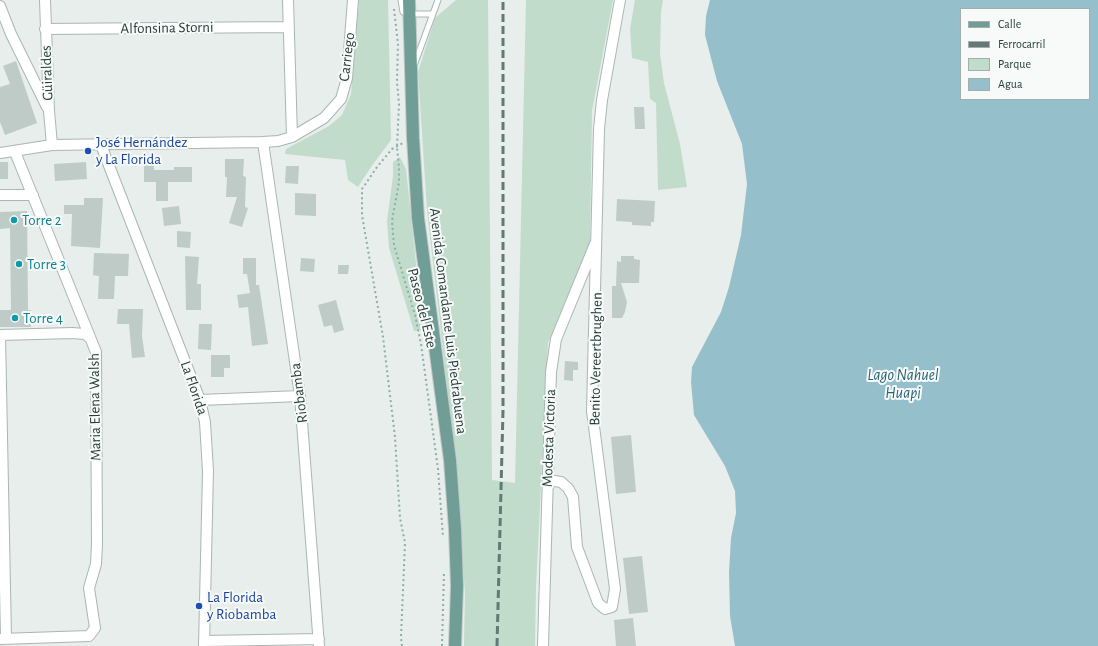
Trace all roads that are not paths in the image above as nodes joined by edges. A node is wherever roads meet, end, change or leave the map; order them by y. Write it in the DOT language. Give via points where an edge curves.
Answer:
graph roads {
  1 [pos="45,0"];
  2 [pos="288,0"];
  3 [pos="353,0"];
  4 [pos="402,0"];
  5 [pos="409,0"];
  6 [pos="438,0"];
  7 [pos="620,0"];
  8 [pos="0,6"];
  9 [pos="408,14"];
  10 [pos="431,14"];
  11 [pos="288,27"];
  12 [pos="45,29"];
  13 [pos="411,75"];
  14 [pos="49,111"];
  15 [pos="292,137"];
  16 [pos="263,142"];
  17 [pos="52,145"];
  18 [pos="101,145"];
  19 [pos="15,152"];
  20 [pos="0,153"];
  21 [pos="0,195"];
  22 [pos="33,195"];
  23 [pos="598,238"];
  24 [pos="0,335"];
  25 [pos="90,338"];
  26 [pos="300,396"];
  27 [pos="200,400"];
  28 [pos="548,480"];
  29 [pos="3,638"];
  30 [pos="319,643"];
  31 [pos="204,644"];
  32 [pos="455,646"];
  33 [pos="543,646"];
  1 -- 12 [label="street, Güiraldes"];
  2 -- 11 [label="street"];
  3 -- 15 [label="street, Carriego" via="347,78 341,99 324,118"];
  4 -- 9 [label="lane" via="402,12"];
  5 -- 9 [label="main road, Avenida Comandante Luis Piedrabuena"];
  6 -- 10 [label="lane"];
  7 -- 23 [label="street, Benito Vereertbrughen" via="602,100"];
  8 -- 14 [label="street"];
  9 -- 10 [label="lane"];
  9 -- 13 [label="main road, Avenida Comandante Luis Piedrabuena"];
  10 -- 13 [label="lane"];
  11 -- 12 [label="street, Alfonsina Storni"];
  11 -- 15 [label="street"];
  12 -- 14 [label="street, Güiraldes"];
  13 -- 32 [label="main road, Avenida Comandante Luis Piedrabuena" via="418,218 450,460 456,544"];
  14 -- 17 [label="street, Güiraldes"];
  15 -- 16 [label="street, Carriego"];
  16 -- 18 [label="street, Carriego"];
  16 -- 26 [label="street, Riobamba"];
  17 -- 18 [label="street, Carriego"];
  17 -- 19 [label="street, Carriego"];
  18 -- 27 [label="street, La Florida"];
  19 -- 20 [label="street, Carriego"];
  19 -- 22 [label="street, Maria Elena Walsh"];
  21 -- 22 [label="street"];
  22 -- 25 [label="street, Maria Elena Walsh"];
  23 -- 28 [label="street, Modesta Victoria" via="556,339 551,372"];
  23 -- 28 [label="street, Benito Vereertbrughen" via="592,411 615,589 612,607 605,609 598,603 577,547 573,497 561,482"];
  24 -- 25 [label="street" via="72,333 85,334"];
  24 -- 29 [label="street"];
  25 -- 29 [label="street, Maria Elena Walsh" via="96,352 97,544 96,564 89,588 95,628 89,636"];
  26 -- 27 [label="street"];
  26 -- 30 [label="street, Riobamba"];
  27 -- 31 [label="street, La Florida" via="205,422 208,471"];
  28 -- 33 [label="street, Modesta Victoria"];
  30 -- 31 [label="street"];
}
